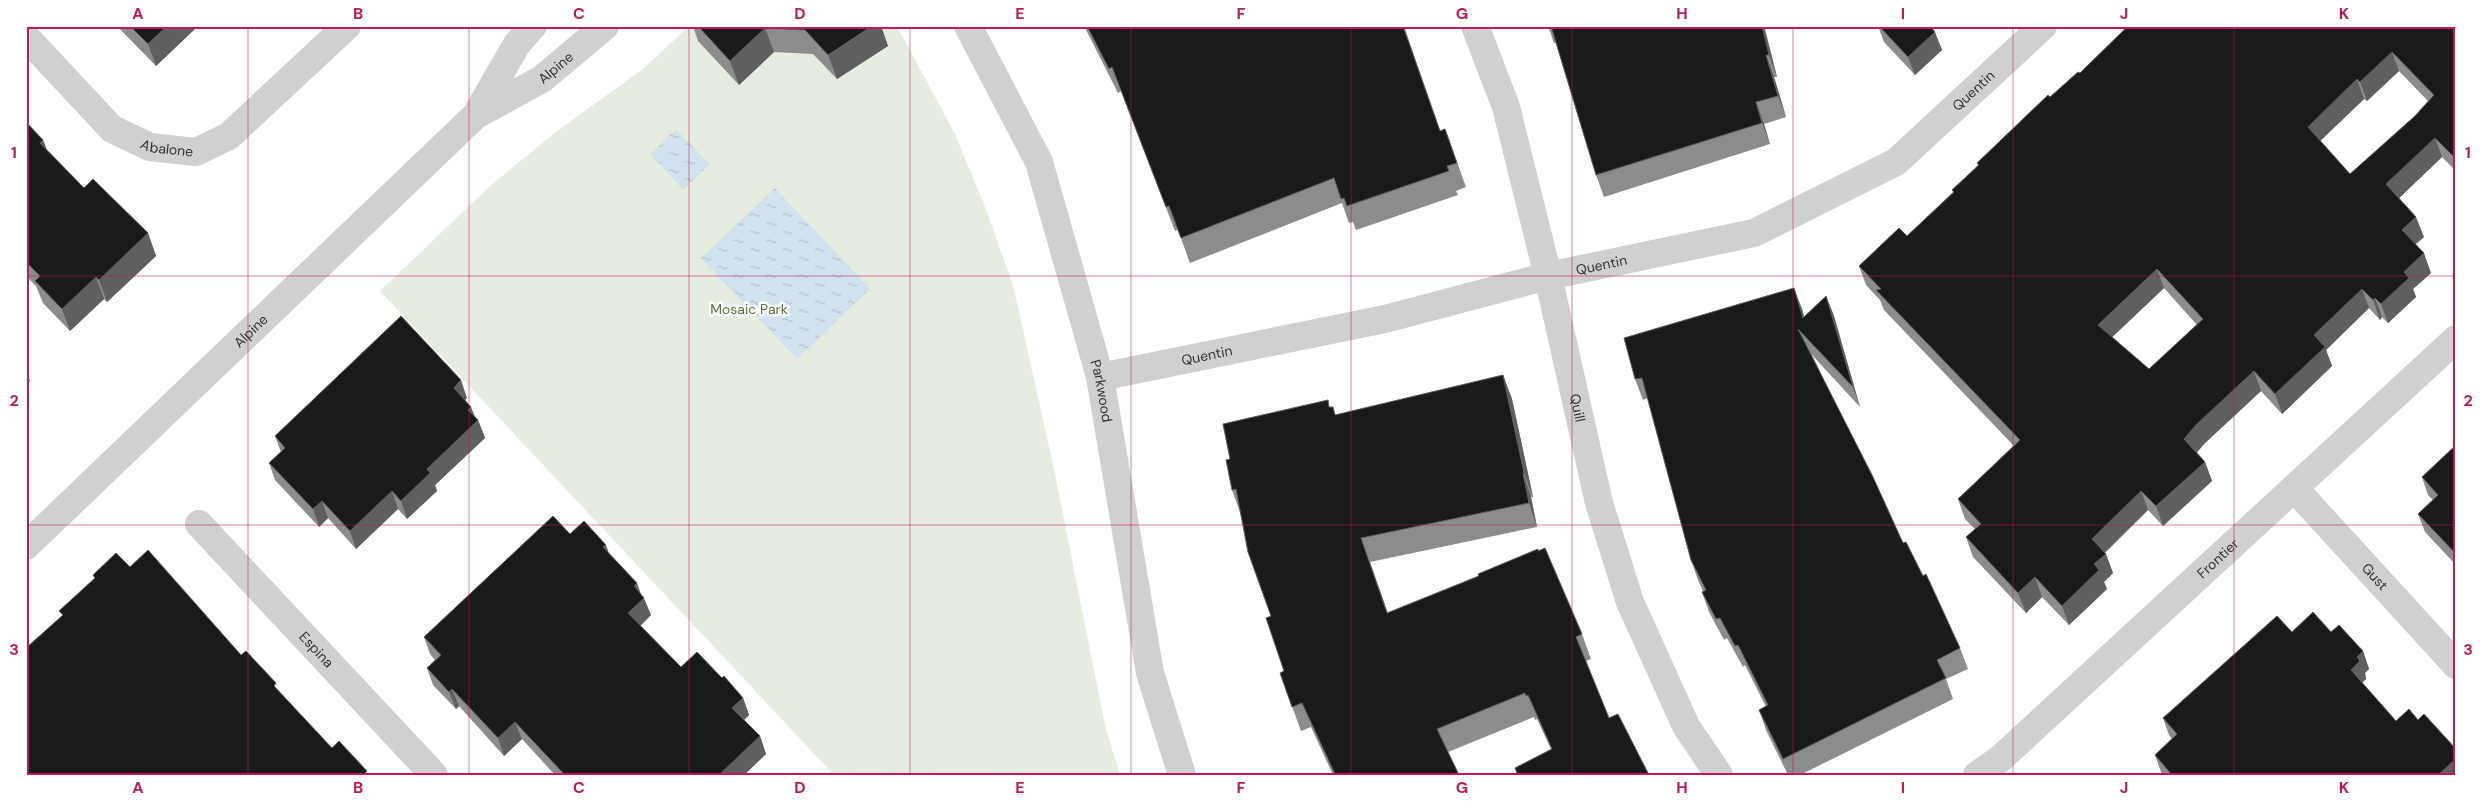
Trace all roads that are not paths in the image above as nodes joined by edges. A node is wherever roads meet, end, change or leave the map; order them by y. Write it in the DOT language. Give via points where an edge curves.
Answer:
graph roads {
  1 [pos="347,26"];
  2 [pos="533,26"];
  3 [pos="605,26"];
  4 [pos="968,26"];
  5 [pos="1475,26"];
  6 [pos="2042,26"];
  7 [pos="26,37"];
  8 [pos="476,115"];
  9 [pos="1548,276"];
  10 [pos="2456,339"];
  11 [pos="1100,377"];
  12 [pos="2294,488"];
  13 [pos="199,524"];
  14 [pos="26,546"];
  15 [pos="2456,665"];
  16 [pos="434,775"];
  17 [pos="1182,775"];
  18 [pos="1719,775"];
  19 [pos="1977,775"];
  1 -- 7 [label="street, Abalone" via="229,136 196,152 150,148 112,129"];
  2 -- 8 [label="street, Alpine" via="518,44"];
  3 -- 8 [label="street, Alpine" via="542,79"];
  4 -- 11 [label="street, Parkwood" via="1038,162"];
  5 -- 9 [label="street, Quill" via="1506,108"];
  6 -- 9 [label="street, Quentin" via="1896,162 1754,234"];
  8 -- 14 [label="street, Alpine"];
  9 -- 11 [label="street, Quentin" via="1385,319"];
  9 -- 18 [label="street, Quill" via="1599,503 1630,602 1686,726"];
  10 -- 12 [label="street, Frontier"];
  11 -- 17 [label="street, Parkwood" via="1150,673"];
  12 -- 15 [label="street, Gust"];
  12 -- 19 [label="street, Frontier" via="2000,759"];
  13 -- 16 [label="street, Espina"];
}
